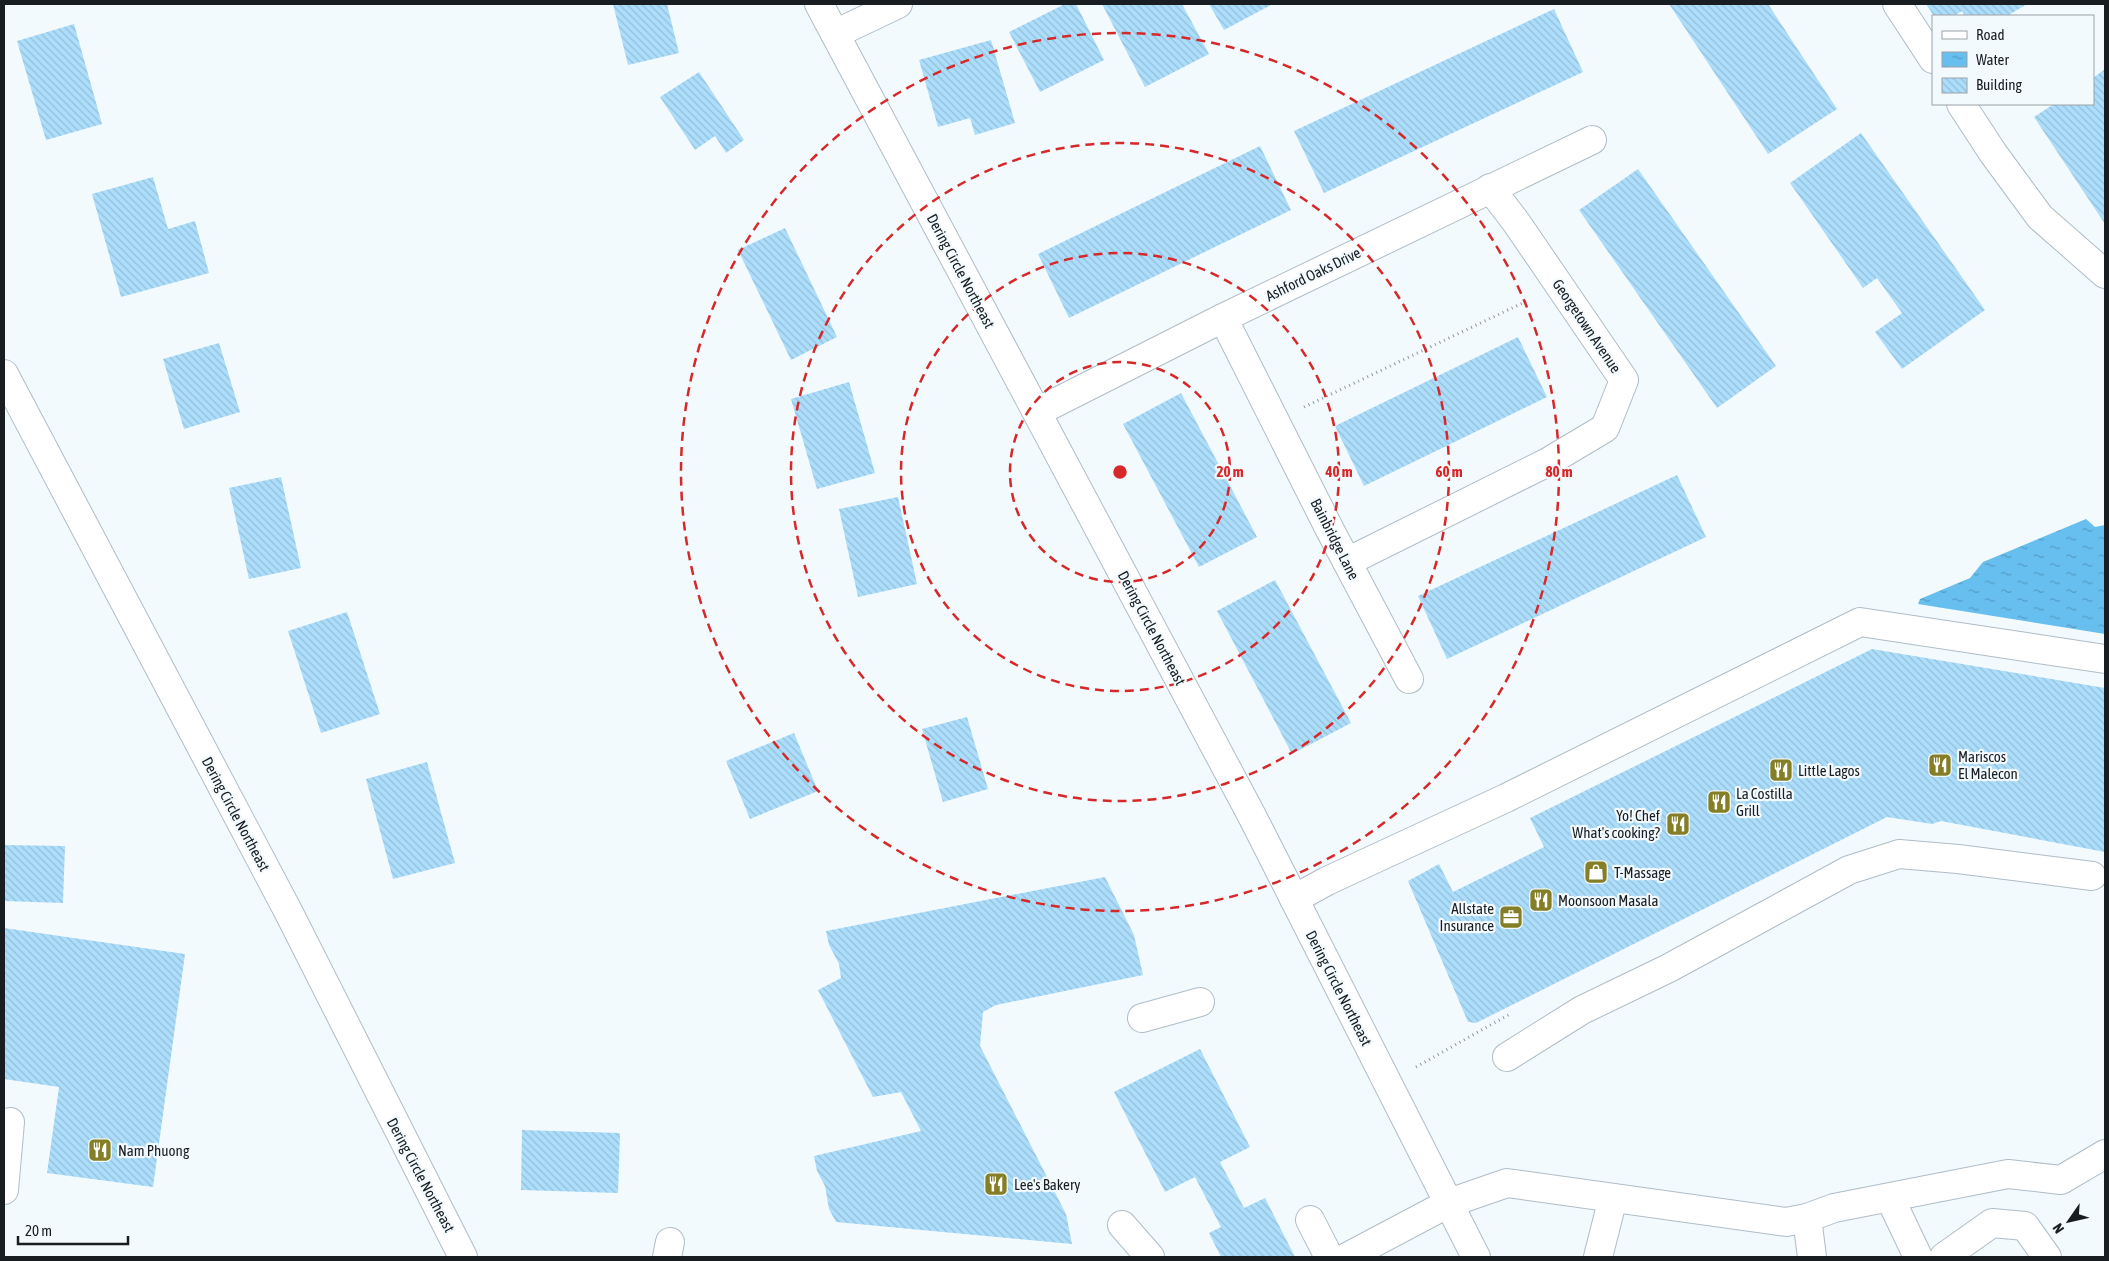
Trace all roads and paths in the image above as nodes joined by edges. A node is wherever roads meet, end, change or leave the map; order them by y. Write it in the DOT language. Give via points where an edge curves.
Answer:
graph roads {
  1 [pos="819,4"];
  2 [pos="898,4"];
  3 [pos="1897,4"];
  4 [pos="835,34"];
  5 [pos="1932,58"];
  6 [pos="1962,105"];
  7 [pos="1592,140"];
  8 [pos="1490,188"];
  9 [pos="2105,274"];
  10 [pos="1532,299"];
  11 [pos="1223,318"];
  12 [pos="4,374"];
  13 [pos="1303,408"];
  14 [pos="1037,412"];
  15 [pos="1347,562"];
  16 [pos="2105,659"];
  17 [pos="1409,679"];
  18 [pos="2092,876"];
  19 [pos="1294,899"];
  20 [pos="1200,1002"];
  21 [pos="1142,1018"];
  22 [pos="1439,1054"];
  23 [pos="1507,1057"];
  24 [pos="1416,1067"];
  25 [pos="10,1122"];
  26 [pos="2105,1154"];
  27 [pos="4,1190"];
  28 [pos="1613,1198"];
  29 [pos="1890,1198"];
  30 [pos="1449,1203"];
  31 [pos="1807,1218"];
  32 [pos="1310,1220"];
  33 [pos="1122,1225"];
  34 [pos="463,1257"];
  35 [pos="1150,1257"];
  36 [pos="1329,1257"];
  37 [pos="1346,1257"];
  38 [pos="1476,1257"];
  39 [pos="1598,1257"];
  40 [pos="1812,1257"];
  41 [pos="1918,1257"];
  42 [pos="1944,1257"];
  43 [pos="2047,1257"];
  1 -- 4 [label="street, Dering Circle Northeast"];
  2 -- 4 [label="street"];
  3 -- 5 [label="street"];
  4 -- 14 [label="street, Dering Circle Northeast"];
  6 -- 9 [label="street" via="2040,217"];
  7 -- 8 [label="street, Ashford Oaks Drive"];
  8 -- 11 [label="street, Ashford Oaks Drive"];
  8 -- 15 [label="street, Georgetown Avenue" via="1624,380 1606,428 1548,462"];
  10 -- 13 [label="path"];
  11 -- 14 [label="street, Ashford Oaks Drive"];
  11 -- 15 [label="street, Bainbridge Lane"];
  12 -- 34 [label="street, Dering Circle Northeast" via="288,911"];
  14 -- 19 [label="street, Dering Circle Northeast"];
  15 -- 17 [label="street, Bainbridge Lane"];
  16 -- 19 [label="street" via="1860,622"];
  18 -- 23 [label="street" via="1899,854 1849,870 1669,968 1582,1010"];
  19 -- 30 [label="street, Dering Circle Northeast"];
  20 -- 21 [label="street"];
  22 -- 24 [label="path"];
  25 -- 27 [label="street"];
  26 -- 29 [label="street" via="2062,1180 2008,1174"];
  28 -- 30 [label="street" via="1507,1183"];
  28 -- 31 [label="street" via="1786,1222"];
  28 -- 39 [label="street"];
  29 -- 31 [label="street" via="1834,1208"];
  29 -- 41 [label="street"];
  30 -- 37 [label="street"];
  30 -- 38 [label="street, Dering Circle Northeast"];
  31 -- 40 [label="street"];
  32 -- 36 [label="street"];
  33 -- 35 [label="street"];
  42 -- 43 [label="street" via="1992,1223 2025,1226"];
}
